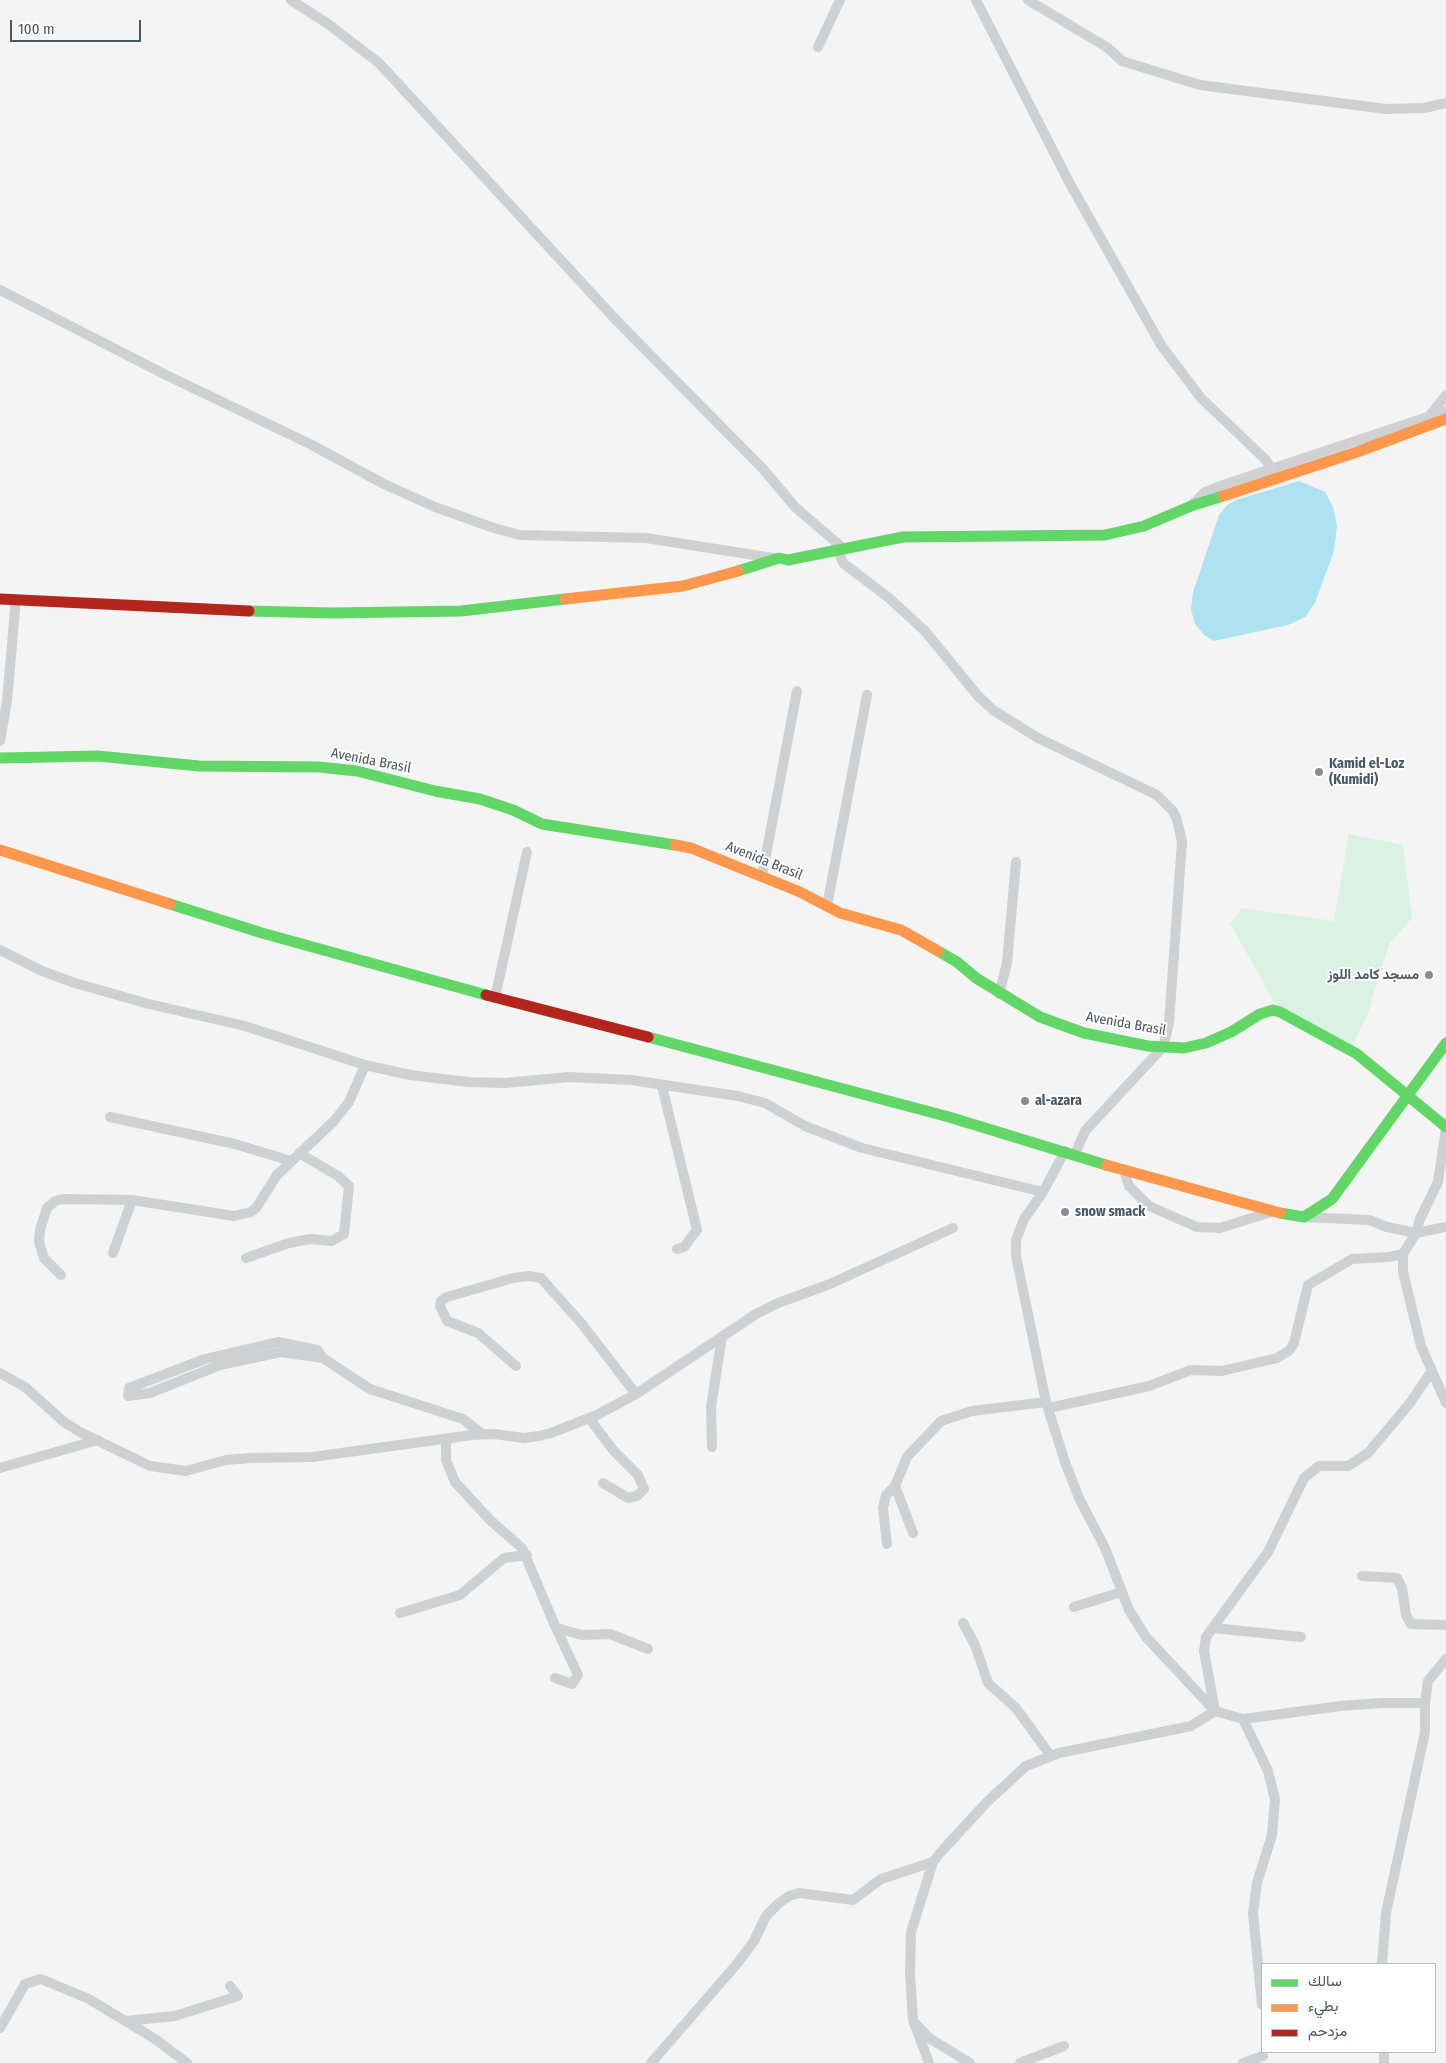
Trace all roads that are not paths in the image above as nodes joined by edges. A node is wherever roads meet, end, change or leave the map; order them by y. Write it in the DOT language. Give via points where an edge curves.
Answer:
graph roads {
  1 [pos="291,0"];
  2 [pos="840,0"];
  3 [pos="976,0"];
  4 [pos="1028,0"];
  5 [pos="818,47"];
  6 [pos="1446,103"];
  7 [pos="0,290"];
  8 [pos="1446,396"];
  9 [pos="1446,411"];
  10 [pos="1430,416"];
  11 [pos="1446,419"];
  12 [pos="1355,448"];
  13 [pos="1275,472"];
  14 [pos="841,549"];
  15 [pos="779,558"];
  16 [pos="0,599"];
  17 [pos="16,599"];
  18 [pos="797,691"];
  19 [pos="867,695"];
  20 [pos="0,741"];
  21 [pos="0,758"];
  22 [pos="0,850"];
  23 [pos="527,852"];
  24 [pos="1016,862"];
  25 [pos="762,876"];
  26 [pos="827,906"];
  27 [pos="0,950"];
  28 [pos="998,994"];
  29 [pos="496,998"];
  30 [pos="1446,1044"];
  31 [pos="1163,1047"];
  32 [pos="365,1064"];
  33 [pos="662,1086"];
  34 [pos="1408,1095"];
  35 [pos="110,1117"];
  36 [pos="1446,1127"];
  37 [pos="1070,1153"];
  38 [pos="299,1154"];
  39 [pos="291,1161"];
  40 [pos="1124,1171"];
  41 [pos="1043,1192"];
  42 [pos="132,1200"];
  43 [pos="1271,1212"];
  44 [pos="1304,1217"];
  45 [pos="1446,1227"];
  46 [pos="953,1228"];
  47 [pos="1416,1233"];
  48 [pos="677,1249"];
  49 [pos="113,1253"];
  50 [pos="1403,1254"];
  51 [pos="246,1258"];
  52 [pos="61,1275"];
  53 [pos="722,1336"];
  54 [pos="323,1358"];
  55 [pos="516,1366"];
  56 [pos="1431,1372"];
  57 [pos="0,1373"];
  58 [pos="636,1394"];
  59 [pos="1446,1403"];
  60 [pos="1047,1405"];
  61 [pos="590,1418"];
  62 [pos="482,1434"];
  63 [pos="446,1439"];
  64 [pos="98,1440"];
  65 [pos="712,1447"];
  66 [pos="0,1468"];
  67 [pos="603,1483"];
  68 [pos="895,1486"];
  69 [pos="913,1533"];
  70 [pos="887,1544"];
  71 [pos="527,1555"];
  72 [pos="1362,1576"];
  73 [pos="1121,1592"];
  74 [pos="1074,1606"];
  75 [pos="400,1613"];
  76 [pos="964,1623"];
  77 [pos="1446,1625"];
  78 [pos="556,1628"];
  79 [pos="1213,1628"];
  80 [pos="1301,1637"];
  81 [pos="648,1649"];
  82 [pos="1446,1659"];
  83 [pos="555,1678"];
  84 [pos="1425,1703"];
  85 [pos="1215,1710"];
  86 [pos="1243,1719"];
  87 [pos="1050,1755"];
  88 [pos="932,1862"];
  89 [pos="1382,1963"];
  90 [pos="230,1986"];
  91 [pos="1261,1996"];
  92 [pos="913,2020"];
  93 [pos="126,2021"];
  94 [pos="0,2028"];
  95 [pos="1064,2046"];
  96 [pos="1263,2057"];
  97 [pos="187,2063"];
  98 [pos="651,2063"];
  99 [pos="929,2063"];
  100 [pos="970,2063"];
  101 [pos="1020,2063"];
  102 [pos="1244,2063"];
  1 -- 14 [label="street" via="379,63 617,321 764,470 795,507"];
  2 -- 5 [label="street"];
  3 -- 13 [label="street" via="1087,214 1161,345 1201,398"];
  4 -- 6 [label="street" via="1108,48 1122,61 1200,86 1386,109 1424,108"];
  7 -- 15 [label="street" via="384,484 494,528 520,535 646,538"];
  8 -- 10 [label="street"];
  9 -- 10 [label="street"];
  10 -- 12 [label="street"];
  11 -- 12 [label="street"];
  12 -- 13 [label="street"];
  13 -- 14 [label="street" via="1144,526 1105,535 930,535"];
  14 -- 15 [label="street" via="788,560"];
  14 -- 31 [label="street" via="843,563 925,631 993,710 1045,742 1156,794 1173,811 1182,842 1169,1023"];
  15 -- 17 [label="street" via="683,586 461,610 331,613 206,610"];
  16 -- 17 [label="street"];
  17 -- 20 [label="street"];
  18 -- 25 [label="street"];
  19 -- 26 [label="street"];
  21 -- 25 [label="street, Avenida Brasil" via="106,756 199,766 320,767 357,771 480,799 542,824 691,848"];
  22 -- 29 [label="street" via="262,933"];
  23 -- 29 [label="street"];
  24 -- 28 [label="street" via="1007,963"];
  25 -- 26 [label="street, Avenida Brasil"];
  26 -- 28 [label="street, Avenida Brasil" via="840,913 901,930 958,962"];
  27 -- 32 [label="street" via="75,983 253,1028"];
  28 -- 31 [label="street, Avenida Brasil" via="1040,1018 1084,1033"];
  29 -- 37 [label="street" via="804,1077"];
  30 -- 34 [label="street"];
  31 -- 34 [label="street, Avenida Brasil" via="1184,1048 1206,1043 1273,1010 1349,1049"];
  31 -- 37 [label="street" via="1085,1131"];
  32 -- 33 [label="street" via="410,1075 468,1082 505,1083 569,1077 631,1080"];
  32 -- 38 [label="street" via="349,1102"];
  33 -- 41 [label="street" via="738,1096 764,1104 805,1126 862,1148"];
  33 -- 48 [label="street" via="697,1230 684,1247"];
  34 -- 36 [label="street, Avenida Brasil"];
  34 -- 44 [label="street" via="1332,1199"];
  35 -- 39 [label="street" via="236,1144"];
  36 -- 47 [label="street" via="1438,1182"];
  37 -- 40 [label="street"];
  37 -- 41 [label="street"];
  38 -- 39 [label="street"];
  38 -- 51 [label="street" via="349,1186 344,1234 332,1241 310,1239 289,1242"];
  39 -- 42 [label="street" via="269,1186 256,1208 245,1214 234,1216"];
  40 -- 43 [label="street"];
  40 -- 43 [label="street" via="1129,1186 1150,1206 1197,1227 1220,1228"];
  41 -- 60 [label="street" via="1024,1219 1016,1240 1016,1256"];
  42 -- 49 [label="street"];
  42 -- 52 [label="street" via="63,1199 48,1208 39,1242 44,1258"];
  43 -- 44 [label="street"];
  44 -- 47 [label="street" via="1369,1220"];
  45 -- 47 [label="street"];
  46 -- 53 [label="street" via="830,1284 778,1303"];
  47 -- 50 [label="street"];
  50 -- 56 [label="street" via="1403,1272 1421,1346"];
  50 -- 60 [label="street" via="1352,1259 1308,1285 1294,1343 1278,1358 1222,1371 1192,1370 1149,1386"];
  53 -- 58 [label="street"];
  53 -- 65 [label="street" via="711,1407"];
  54 -- 54 [label="street" via="317,1350 278,1342 205,1359 129,1388 128,1396 150,1393 220,1366 281,1352"];
  54 -- 62 [label="street" via="370,1389 463,1420"];
  55 -- 58 [label="street" via="478,1333 447,1321 441,1301 513,1278 542,1278"];
  56 -- 59 [label="street"];
  56 -- 79 [label="street" via="1368,1454 1352,1465 1319,1466 1309,1472 1295,1493 1268,1552"];
  57 -- 64 [label="street" via="25,1387 64,1422"];
  58 -- 61 [label="street"];
  60 -- 68 [label="street" via="980,1410 941,1421 907,1457"];
  60 -- 73 [label="street" via="1064,1462 1105,1548"];
  61 -- 62 [label="street" via="539,1436 524,1438"];
  61 -- 67 [label="street" via="613,1450 638,1475 644,1489 637,1496 628,1498"];
  62 -- 63 [label="street"];
  63 -- 64 [label="street" via="312,1457 226,1460 186,1471 150,1466"];
  63 -- 71 [label="street" via="446,1460 455,1482"];
  64 -- 66 [label="street"];
  68 -- 69 [label="street"];
  68 -- 70 [label="street" via="886,1495 883,1508"];
  71 -- 75 [label="street" via="504,1558 460,1595"];
  71 -- 78 [label="street"];
  72 -- 77 [label="street" via="1397,1578 1411,1624"];
  73 -- 74 [label="street"];
  73 -- 85 [label="street" via="1146,1637"];
  76 -- 87 [label="street" via="988,1683 1016,1708"];
  78 -- 81 [label="street" via="582,1635 610,1634"];
  78 -- 83 [label="street" via="578,1675 572,1684"];
  79 -- 80 [label="street"];
  79 -- 85 [label="street" via="1206,1637 1204,1652"];
  82 -- 84 [label="street" via="1428,1681"];
  84 -- 86 [label="street" via="1341,1706"];
  84 -- 89 [label="street" via="1425,1732 1386,1913"];
  85 -- 86 [label="street"];
  85 -- 87 [label="street" via="1191,1726"];
  86 -- 91 [label="street" via="1268,1770 1275,1799 1272,1835 1254,1905"];
  87 -- 88 [label="street" via="1026,1766 987,1802"];
  88 -- 92 [label="street" via="911,1932"];
  88 -- 98 [label="street" via="881,1879 853,1900 799,1893 779,1903 766,1916 754,1941 736,1965"];
  90 -- 93 [label="street" via="238,1996 176,2016"];
  92 -- 99 [label="street"];
  92 -- 100 [label="street" via="929,2038"];
  93 -- 94 [label="street" via="89,1999 41,1979 25,1984"];
  93 -- 97 [label="street"];
  95 -- 101 [label="street"];
  96 -- 102 [label="street"];
}
